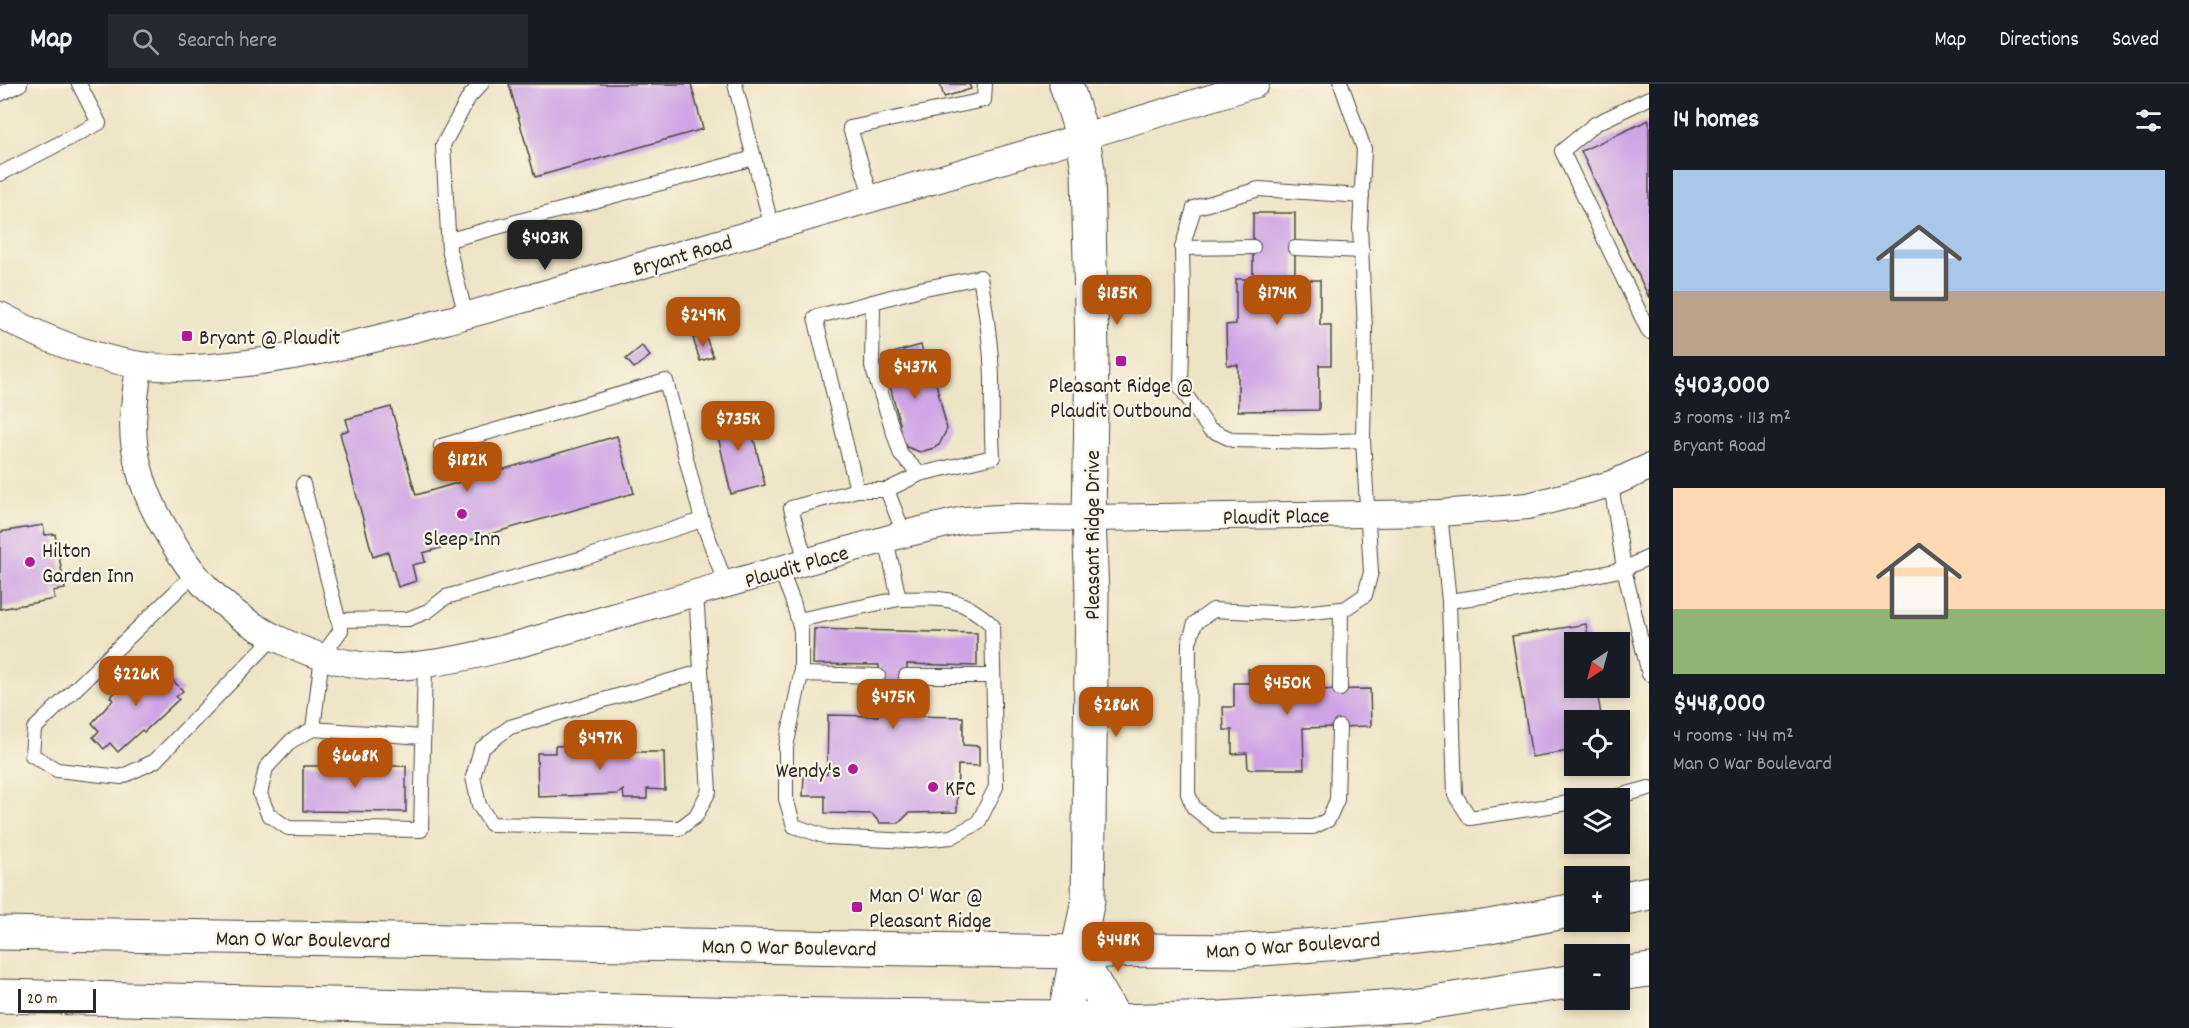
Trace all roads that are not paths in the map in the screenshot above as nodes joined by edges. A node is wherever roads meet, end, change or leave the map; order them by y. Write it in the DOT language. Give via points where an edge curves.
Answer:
graph roads {
  1 [pos="20,84"];
  2 [pos="80,84"];
  3 [pos="481,84"];
  4 [pos="735,84"];
  5 [pos="985,84"];
  6 [pos="1066,84"];
  7 [pos="1256,84"];
  8 [pos="1341,84"];
  9 [pos="0,94"];
  10 [pos="1649,98"];
  11 [pos="1083,138"];
  12 [pos="754,158"];
  13 [pos="0,174"];
  14 [pos="1362,196"];
  15 [pos="872,199"];
  16 [pos="772,228"];
  17 [pos="449,240"];
  18 [pos="1182,248"];
  19 [pos="1253,248"];
  20 [pos="1295,248"];
  21 [pos="1362,251"];
  22 [pos="873,302"];
  23 [pos="0,315"];
  24 [pos="465,316"];
  25 [pos="1649,332"];
  26 [pos="139,366"];
  27 [pos="1363,440"];
  28 [pos="441,446"];
  29 [pos="1649,467"];
  30 [pos="920,474"];
  31 [pos="303,484"];
  32 [pos="1611,484"];
  33 [pos="857,490"];
  34 [pos="888,490"];
  35 [pos="1440,513"];
  36 [pos="1368,514"];
  37 [pos="1089,518"];
  38 [pos="702,520"];
  39 [pos="895,536"];
  40 [pos="1649,557"];
  41 [pos="806,562"];
  42 [pos="780,569"];
  43 [pos="1624,569"];
  44 [pos="194,574"];
  45 [pos="726,585"];
  46 [pos="696,593"];
  47 [pos="899,599"];
  48 [pos="1449,601"];
  49 [pos="1341,609"];
  50 [pos="338,620"];
  51 [pos="798,620"];
  52 [pos="274,637"];
  53 [pos="322,656"];
  54 [pos="425,664"];
  55 [pos="701,672"];
  56 [pos="801,674"];
  57 [pos="1649,674"];
  58 [pos="878,676"];
  59 [pos="906,676"];
  60 [pos="993,676"];
  61 [pos="1340,689"];
  62 [pos="1339,727"];
  63 [pos="313,729"];
  64 [pos="423,737"];
  65 [pos="1649,788"];
  66 [pos="1630,793"];
  67 [pos="1564,804"];
  68 [pos="1649,893"];
  69 [pos="1630,897"];
  70 [pos="1564,912"];
  71 [pos="0,933"];
  72 [pos="1076,952"];
  73 [pos="1649,970"];
  74 [pos="1630,973"];
  75 [pos="1564,983"];
  76 [pos="0,996"];
  77 [pos="1351,1009"];
  78 [pos="747,1014"];
  79 [pos="1063,1023"];
  80 [pos="1116,1024"];
  81 [pos="828,1028"];
  82 [pos="1271,1028"];
  1 -- 9 [label="lane"];
  2 -- 13 [label="lane" via="99,123"];
  3 -- 17 [label="lane" via="469,97 443,145"];
  4 -- 12 [label="lane"];
  5 -- 15 [label="lane" via="984,100 850,128"];
  6 -- 11 [label="main road, Pleasant Ridge Drive"];
  7 -- 11 [label="street, Bryant Road"];
  8 -- 14 [label="lane" via="1364,149"];
  10 -- 25 [label="lane" via="1595,124 1563,151"];
  11 -- 15 [label="street, Bryant Road"];
  11 -- 37 [label="main road, Pleasant Ridge Drive" via="1088,170 1092,343"];
  12 -- 16 [label="lane"];
  12 -- 17 [label="lane"];
  14 -- 18 [label="lane" via="1259,189 1194,208"];
  14 -- 21 [label="lane"];
  15 -- 16 [label="street, Bryant Road"];
  16 -- 24 [label="street, Bryant Road"];
  17 -- 24 [label="lane"];
  18 -- 19 [label="lane"];
  18 -- 27 [label="lane" via="1181,388 1209,429 1233,440"];
  20 -- 21 [label="lane"];
  21 -- 27 [label="lane"];
  22 -- 30 [label="lane" via="872,366 901,455"];
  22 -- 30 [label="lane" via="980,277 988,321 993,457"];
  22 -- 33 [label="lane" via="815,317"];
  23 -- 26 [label="street, Bryant Road" via="60,343"];
  24 -- 26 [label="street, Bryant Road" via="351,346 278,358 193,368"];
  26 -- 44 [label="street, Plaudit Place" via="133,417 134,448 142,481 158,517"];
  27 -- 36 [label="lane"];
  28 -- 38 [label="lane" via="666,381"];
  29 -- 32 [label="street, Plaudit Place"];
  30 -- 34 [label="lane"];
  31 -- 50 [label="lane"];
  32 -- 35 [label="street, Plaudit Place" via="1528,506"];
  32 -- 43 [label="lane"];
  33 -- 34 [label="lane"];
  33 -- 41 [label="lane" via="791,508"];
  34 -- 39 [label="lane"];
  35 -- 36 [label="street, Plaudit Place"];
  35 -- 48 [label="lane"];
  36 -- 37 [label="street, Plaudit Place"];
  36 -- 49 [label="lane" via="1371,572 1365,595"];
  37 -- 39 [label="street, Plaudit Place" via="964,520"];
  37 -- 72 [label="main road, Pleasant Ridge Drive" via="1092,606 1088,900"];
  38 -- 45 [label="lane"];
  38 -- 50 [label="lane" via="446,597 428,611 408,619"];
  39 -- 41 [label="street, Plaudit Place"];
  39 -- 47 [label="lane"];
  40 -- 43 [label="lane"];
  41 -- 42 [label="street, Plaudit Place"];
  42 -- 45 [label="street, Plaudit Place"];
  42 -- 51 [label="lane"];
  43 -- 48 [label="lane"];
  43 -- 57 [label="lane"];
  44 -- 52 [label="street, Plaudit Place" via="220,600"];
  44 -- 52 [label="lane" via="34,729 32,755 57,770 121,777 155,761"];
  45 -- 46 [label="street, Plaudit Place"];
  46 -- 54 [label="street, Plaudit Place" via="519,644"];
  46 -- 55 [label="lane"];
  47 -- 51 [label="lane"];
  47 -- 60 [label="lane" via="945,598 976,611 992,626"];
  48 -- 67 [label="lane" via="1455,795 1470,818"];
  49 -- 61 [label="lane"];
  49 -- 62 [label="lane" via="1293,614 1213,610 1195,623 1188,643 1188,794 1194,808 1217,826 1313,827 1328,820 1337,800"];
  50 -- 53 [label="lane" via="341,630"];
  51 -- 56 [label="lane"];
  52 -- 53 [label="street, Plaudit Place"];
  53 -- 54 [label="street, Plaudit Place" via="395,668"];
  53 -- 63 [label="lane"];
  54 -- 64 [label="lane"];
  55 -- 55 [label="lane" via="709,791 696,816 680,828 491,824 479,805 473,777 481,748 510,727"];
  56 -- 58 [label="lane"];
  56 -- 60 [label="lane" via="786,747 786,799 794,826 827,837 910,841 951,837 978,823 996,787"];
  59 -- 60 [label="lane"];
  63 -- 64 [label="lane"];
  63 -- 64 [label="lane" via="291,741 266,768 260,794 268,814 288,828 421,830"];
  65 -- 66 [label="lane"];
  68 -- 69 [label="main road"];
  70 -- 72 [label="main road, Man O War Boulevard" via="1484,927 1354,942 1236,951"];
  71 -- 72 [label="main road, Man O War Boulevard"];
  72 -- 79 [label="main road, Pleasant Ridge Drive"];
  72 -- 80 [label="main road"];
  73 -- 74 [label="main road"];
  75 -- 77 [label="main road" via="1412,1005"];
  76 -- 78 [label="main road"];
  77 -- 80 [label="main road"];
  77 -- 82 [label="main road"];
  78 -- 79 [label="main road"];
  78 -- 81 [label="main road"];
  79 -- 80 [label="main road"];
}
